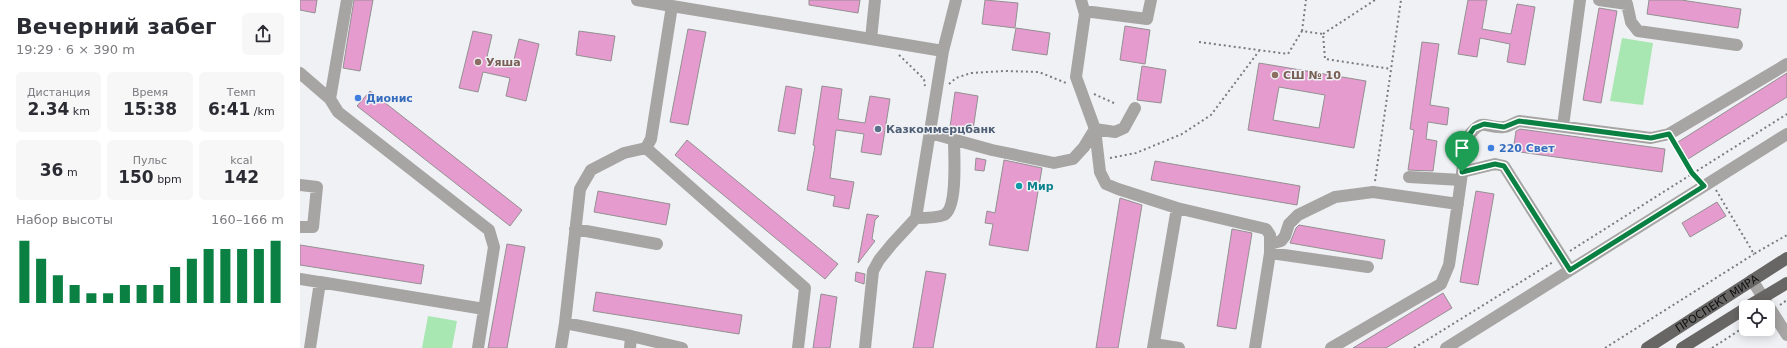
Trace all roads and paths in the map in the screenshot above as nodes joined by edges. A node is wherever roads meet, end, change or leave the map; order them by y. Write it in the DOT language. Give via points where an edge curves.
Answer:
graph roads {
  1 [pos="347,0"];
  2 [pos="637,0"];
  3 [pos="875,0"];
  4 [pos="956,0"];
  5 [pos="1152,0"];
  6 [pos="1306,0"];
  7 [pos="1375,0"];
  8 [pos="1400,0"];
  9 [pos="1581,0"];
  10 [pos="1599,0"];
  11 [pos="1623,2"];
  12 [pos="672,6"];
  13 [pos="1083,6"];
  14 [pos="1302,31"];
  15 [pos="1323,34"];
  16 [pos="876,40"];
  17 [pos="1199,42"];
  18 [pos="1737,45"];
  19 [pos="943,51"];
  20 [pos="1259,52"];
  21 [pos="1787,64"];
  22 [pos="1390,69"];
  23 [pos="300,73"];
  24 [pos="925,86"];
  25 [pos="1080,89"];
  26 [pos="936,92"];
  27 [pos="330,99"];
  28 [pos="1116,104"];
  29 [pos="1135,108"];
  30 [pos="1787,114"];
  31 [pos="1563,126"];
  32 [pos="1095,129"];
  33 [pos="930,133"];
  34 [pos="1669,134"];
  35 [pos="1787,134"];
  36 [pos="954,140"];
  37 [pos="646,148"];
  38 [pos="1099,158"];
  39 [pos="1692,173"];
  40 [pos="1462,176"];
  41 [pos="1409,177"];
  42 [pos="1708,184"];
  43 [pos="300,185"];
  44 [pos="1374,192"];
  45 [pos="1458,204"];
  46 [pos="1177,208"];
  47 [pos="916,218"];
  48 [pos="300,227"];
  49 [pos="575,229"];
  50 [pos="1787,235"];
  51 [pos="657,244"];
  52 [pos="1270,249"];
  53 [pos="1754,254"];
  54 [pos="1562,256"];
  55 [pos="1787,258"];
  56 [pos="1368,267"];
  57 [pos="1570,270"];
  58 [pos="300,279"];
  59 [pos="1752,280"];
  60 [pos="1787,283"];
  61 [pos="1763,297"];
  62 [pos="1758,300"];
  63 [pos="484,309"];
  64 [pos="1739,312"];
  65 [pos="565,324"];
  66 [pos="1739,331"];
  67 [pos="1787,335"];
  68 [pos="631,336"];
  69 [pos="1153,346"];
  70 [pos="310,348"];
  71 [pos="478,348"];
  72 [pos="561,348"];
  73 [pos="630,348"];
  74 [pos="682,348"];
  75 [pos="798,348"];
  76 [pos="865,348"];
  77 [pos="1179,348"];
  78 [pos="1255,348"];
  79 [pos="1331,348"];
  80 [pos="1414,348"];
  81 [pos="1446,348"];
  82 [pos="1605,348"];
  83 [pos="1647,348"];
  84 [pos="1682,348"];
  85 [pos="1712,348"];
  1 -- 27 [label="street"];
  2 -- 12 [label="street"];
  3 -- 16 [label="street"];
  4 -- 19 [label="street"];
  5 -- 13 [label="street" via="1148,19"];
  6 -- 14 [label="path"];
  7 -- 15 [label="path"];
  8 -- 22 [label="path"];
  9 -- 31 [label="street"];
  10 -- 11 [label="street"];
  11 -- 18 [label="street" via="1627,4 1631,22 1638,31"];
  12 -- 16 [label="street"];
  12 -- 37 [label="street" via="651,139"];
  13 -- 25 [label="street" via="1076,77"];
  14 -- 15 [label="path"];
  14 -- 20 [label="path" via="1288,54"];
  15 -- 22 [label="path" via="1325,59"];
  16 -- 19 [label="street"];
  16 -- 24 [label="path" via="924,79"];
  17 -- 20 [label="path"];
  19 -- 26 [label="street"];
  20 -- 38 [label="path" via="1211,115 1182,134 1136,153 1108,159"];
  21 -- 34 [label="street"];
  22 -- 44 [label="path"];
  23 -- 27 [label="street"];
  25 -- 26 [label="path" via="1039,72 1005,71 971,73 956,78"];
  25 -- 28 [label="path"];
  25 -- 32 [label="street"];
  26 -- 33 [label="street"];
  27 -- 63 [label="street" via="338,112 489,230 494,247"];
  29 -- 32 [label="street" via="1124,128 1115,132"];
  30 -- 39 [label="path"];
  31 -- 34 [label="street" via="1651,138"];
  31 -- 40 [label="street" via="1519,121 1504,127 1484,124 1474,128 1467,138"];
  32 -- 36 [label="street" via="1074,159 1054,163"];
  32 -- 38 [label="street"];
  33 -- 36 [label="street"];
  33 -- 47 [label="street"];
  34 -- 39 [label="path"];
  35 -- 42 [label="street"];
  36 -- 47 [label="street" via="953,200 949,210 944,215"];
  37 -- 49 [label="street" via="624,153 590,170 580,189"];
  37 -- 75 [label="street" via="805,288"];
  38 -- 46 [label="street" via="1100,172 1106,184"];
  39 -- 42 [label="path"];
  39 -- 54 [label="path"];
  40 -- 41 [label="street"];
  40 -- 45 [label="street"];
  40 -- 54 [label="street" via="1495,164 1504,166"];
  42 -- 53 [label="path"];
  42 -- 57 [label="street"];
  43 -- 48 [label="street" via="317,187 313,227"];
  44 -- 45 [label="street"];
  44 -- 52 [label="street" via="1335,197 1298,215 1289,224 1281,242"];
  45 -- 79 [label="street" via="1449,266 1441,284"];
  46 -- 52 [label="street" via="1266,229 1270,235"];
  46 -- 69 [label="street"];
  47 -- 76 [label="street" via="879,260 873,271"];
  49 -- 51 [label="street"];
  49 -- 65 [label="street"];
  50 -- 53 [label="path"];
  52 -- 56 [label="street"];
  52 -- 78 [label="street"];
  53 -- 82 [label="path"];
  54 -- 57 [label="street"];
  54 -- 80 [label="path"];
  55 -- 59 [label="main road, ПРОСПЕКТ МИРА"];
  57 -- 81 [label="street"];
  58 -- 63 [label="street"];
  59 -- 61 [label="street"];
  59 -- 83 [label="main road, ПРОСПЕКТ МИРА"];
  60 -- 61 [label="main road, ПРОСПЕКТ МИРА"];
  61 -- 62 [label="main road, ПРОСПЕКТ МИРА"];
  61 -- 67 [label="street"];
  63 -- 70 [label="street" via="320,282"];
  63 -- 71 [label="street"];
  64 -- 84 [label="main road, ПРОСПЕКТ МИРА"];
  65 -- 68 [label="street"];
  65 -- 72 [label="street"];
  66 -- 85 [label="path"];
  68 -- 73 [label="street"];
  68 -- 74 [label="street"];
  69 -- 77 [label="street"];
}
